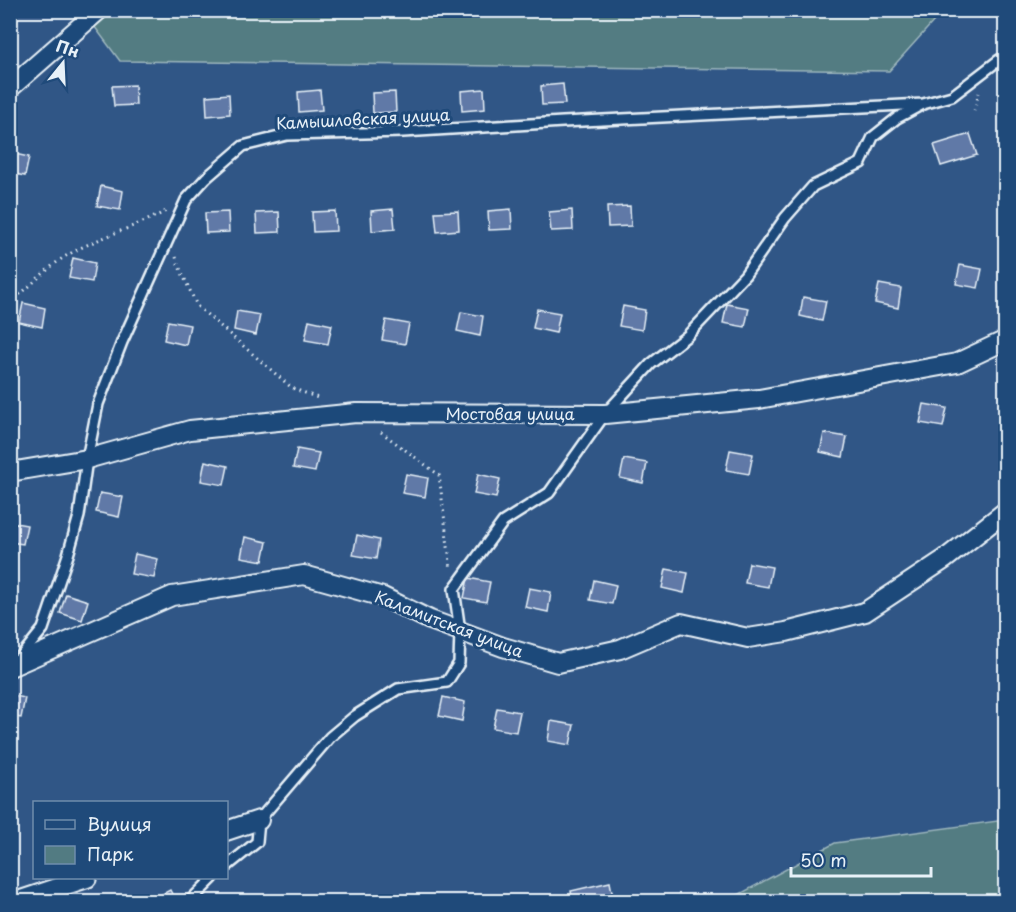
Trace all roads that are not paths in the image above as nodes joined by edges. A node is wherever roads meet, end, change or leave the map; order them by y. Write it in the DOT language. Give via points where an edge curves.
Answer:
graph roads {
  1 [pos="99,10"];
  2 [pos="999,60"];
  3 [pos="10,88"];
  4 [pos="923,104"];
  5 [pos="1005,340"];
  6 [pos="605,414"];
  7 [pos="87,459"];
  8 [pos="10,472"];
  9 [pos="1005,511"];
  10 [pos="460,631"];
  11 [pos="12,667"];
  12 [pos="259,820"];
  13 [pos="228,830"];
  14 [pos="228,865"];
  15 [pos="84,879"];
  16 [pos="212,879"];
  17 [pos="15,902"];
  18 [pos="189,902"];
  1 -- 3 [label="street"];
  2 -- 4 [label="lane, Камышловская улица" via="952,96"];
  4 -- 6 [label="lane, Камышловская улица" via="873,137 861,163 813,186 784,218 745,276 687,336 651,364"];
  4 -- 7 [label="lane, Камышловская улица" via="287,135 243,146 186,200 102,394"];
  5 -- 6 [label="street, Мостовая улица" via="957,363 759,399"];
  6 -- 7 [label="street, Мостовая улица" via="356,413 190,430"];
  6 -- 10 [label="lane, Камышловская улица" via="549,493 503,522 454,589"];
  7 -- 8 [label="street, Мостовая улица"];
  7 -- 11 [label="lane, Камышловская улица" via="79,516 43,629"];
  9 -- 10 [label="street, Каламитская улица" via="945,559 865,612 786,632 748,638 681,623 620,649 558,663"];
  10 -- 11 [label="street, Каламитская улица" via="383,597 304,575 172,596"];
  10 -- 12 [label="lane, Камышловская улица" via="459,663 447,682 398,689 355,716 330,737"];
  12 -- 13 [label="street"];
  12 -- 14 [label="lane, Камышловская улица" via="257,842"];
  15 -- 17 [label="street"];
  16 -- 18 [label="lane"];
}
